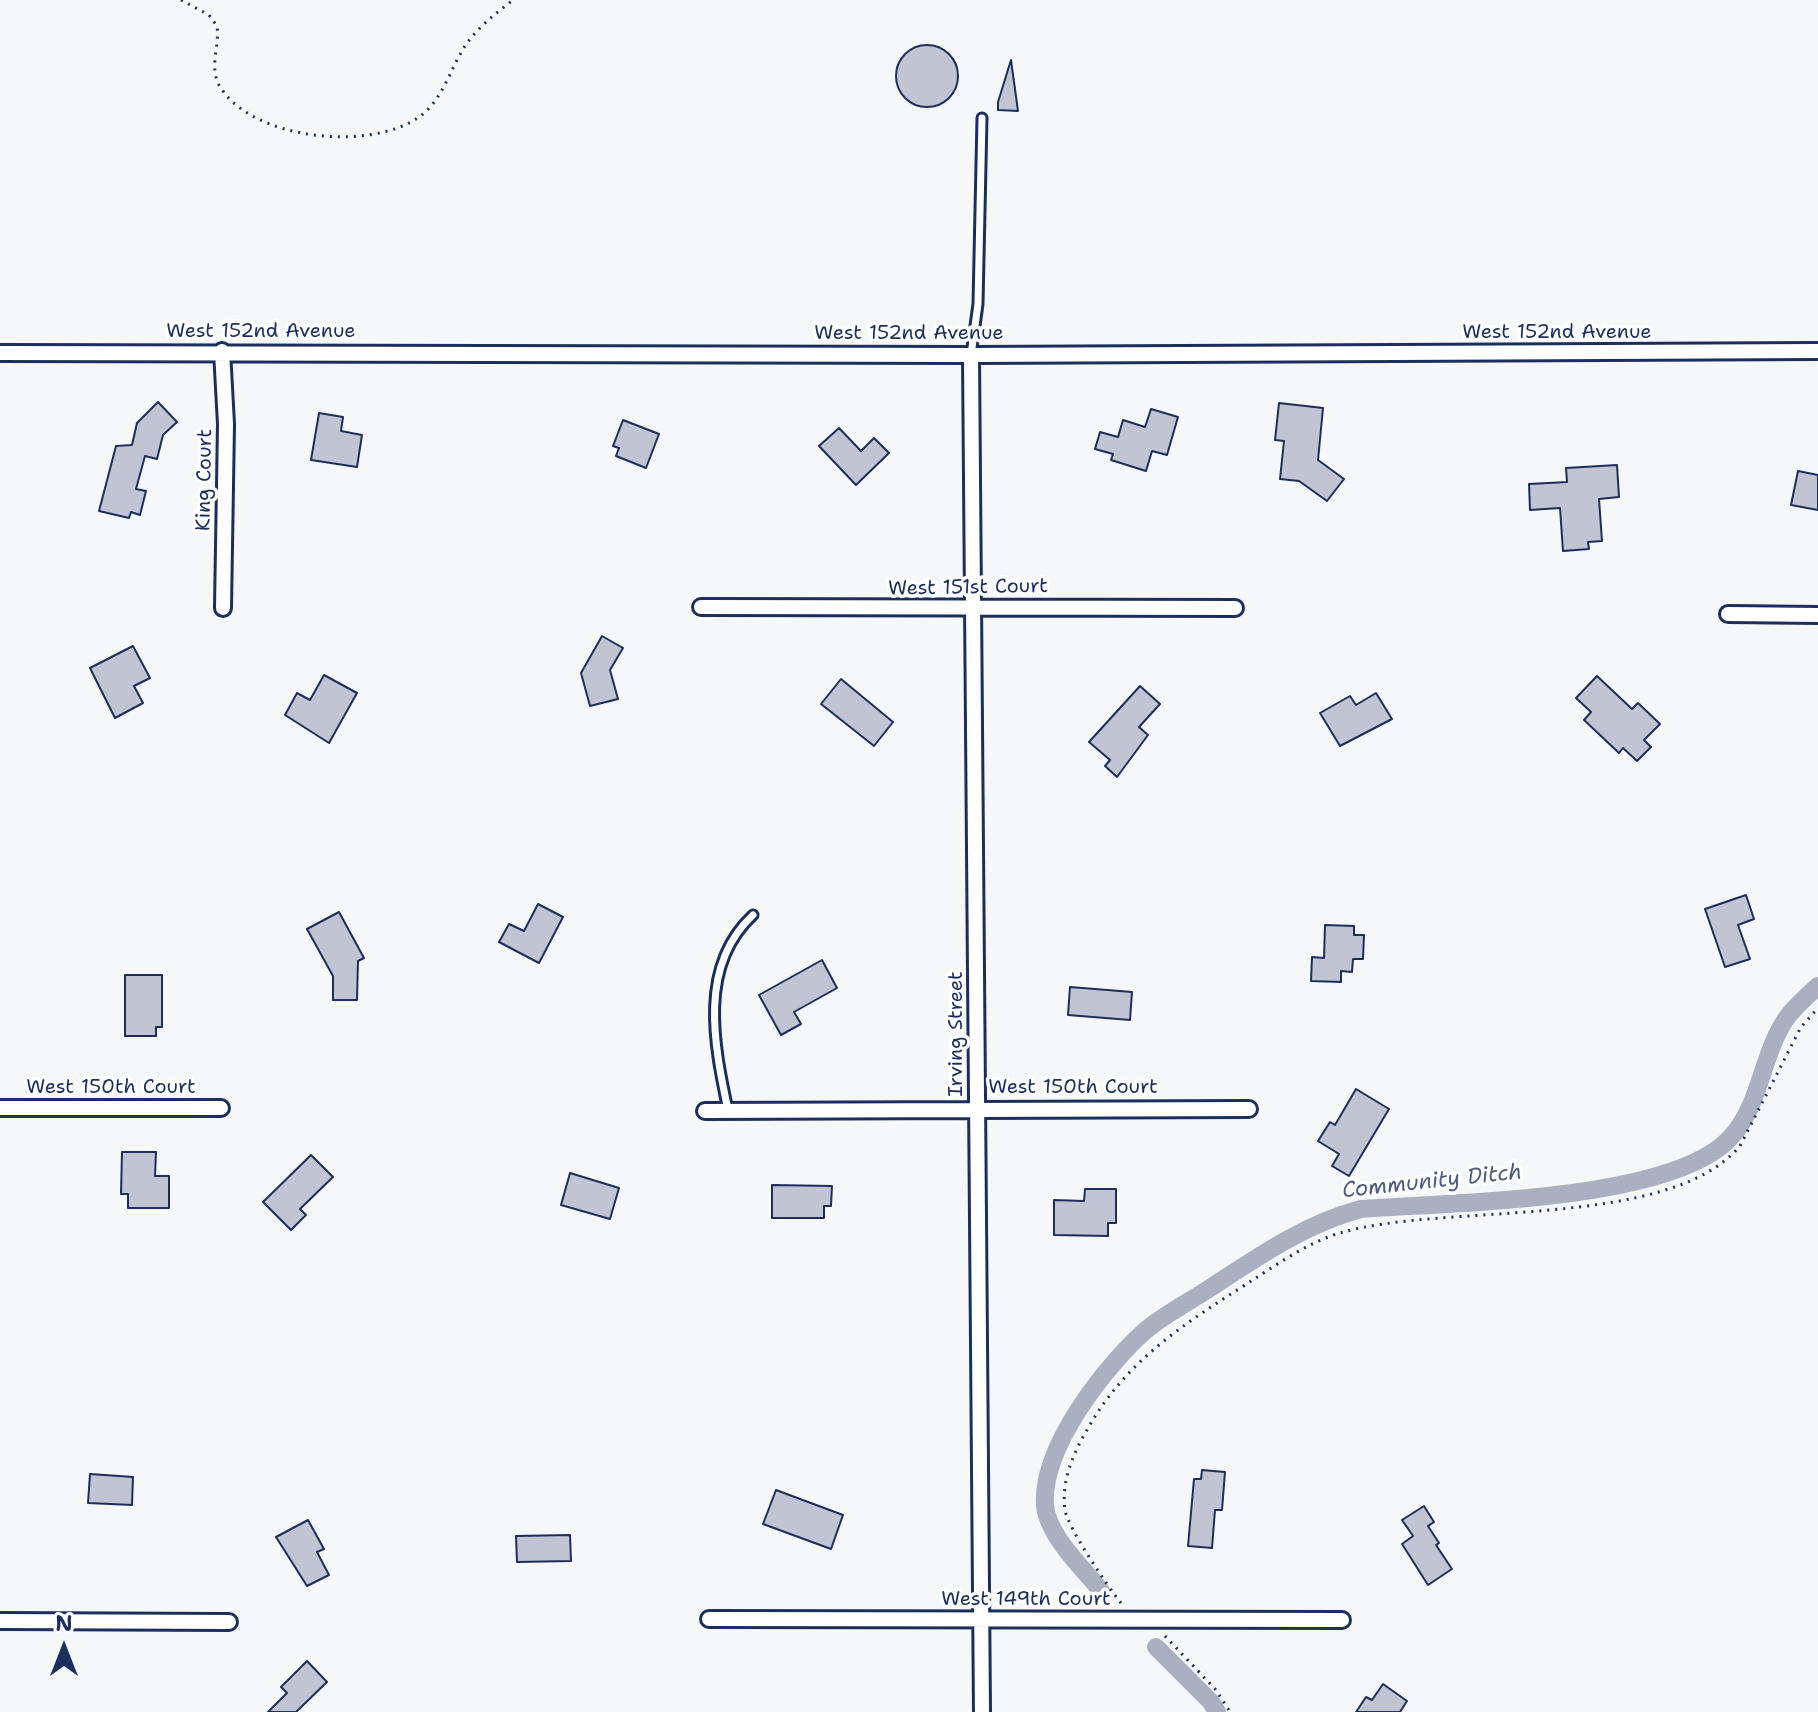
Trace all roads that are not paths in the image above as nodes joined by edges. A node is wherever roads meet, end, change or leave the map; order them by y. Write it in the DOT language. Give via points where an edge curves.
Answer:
graph roads {
  1 [pos="982,118"];
  2 [pos="222,351"];
  3 [pos="1818,351"];
  4 [pos="0,353"];
  5 [pos="971,355"];
  6 [pos="701,607"];
  7 [pos="223,608"];
  8 [pos="973,608"];
  9 [pos="1235,608"];
  10 [pos="1728,614"];
  11 [pos="1818,615"];
  12 [pos="753,915"];
  13 [pos="0,1108"];
  14 [pos="221,1108"];
  15 [pos="977,1109"];
  16 [pos="1249,1109"];
  17 [pos="728,1110"];
  18 [pos="705,1111"];
  19 [pos="709,1619"];
  20 [pos="981,1620"];
  21 [pos="1342,1620"];
  22 [pos="0,1621"];
  23 [pos="229,1622"];
  24 [pos="982,1712"];
  1 -- 5 [label="lane" via="978,304"];
  2 -- 4 [label="street, West 152nd Avenue"];
  2 -- 5 [label="street, West 152nd Avenue"];
  2 -- 7 [label="street, King Court"];
  3 -- 5 [label="street, West 152nd Avenue"];
  5 -- 8 [label="street, Irving Street"];
  6 -- 8 [label="street, West 151st Court"];
  8 -- 9 [label="street, West 151st Court"];
  8 -- 15 [label="street, Irving Street"];
  10 -- 11 [label="street"];
  12 -- 17 [label="lane" via="724,950 713,1015"];
  13 -- 14 [label="street, West 150th Court"];
  15 -- 16 [label="street, West 150th Court"];
  15 -- 17 [label="street, West 150th Court"];
  15 -- 20 [label="street, Irving Street"];
  17 -- 18 [label="street, West 150th Court"];
  19 -- 20 [label="street, West 149th Court"];
  20 -- 21 [label="street, West 149th Court"];
  20 -- 24 [label="street, Irving Street"];
  22 -- 23 [label="street"];
}
